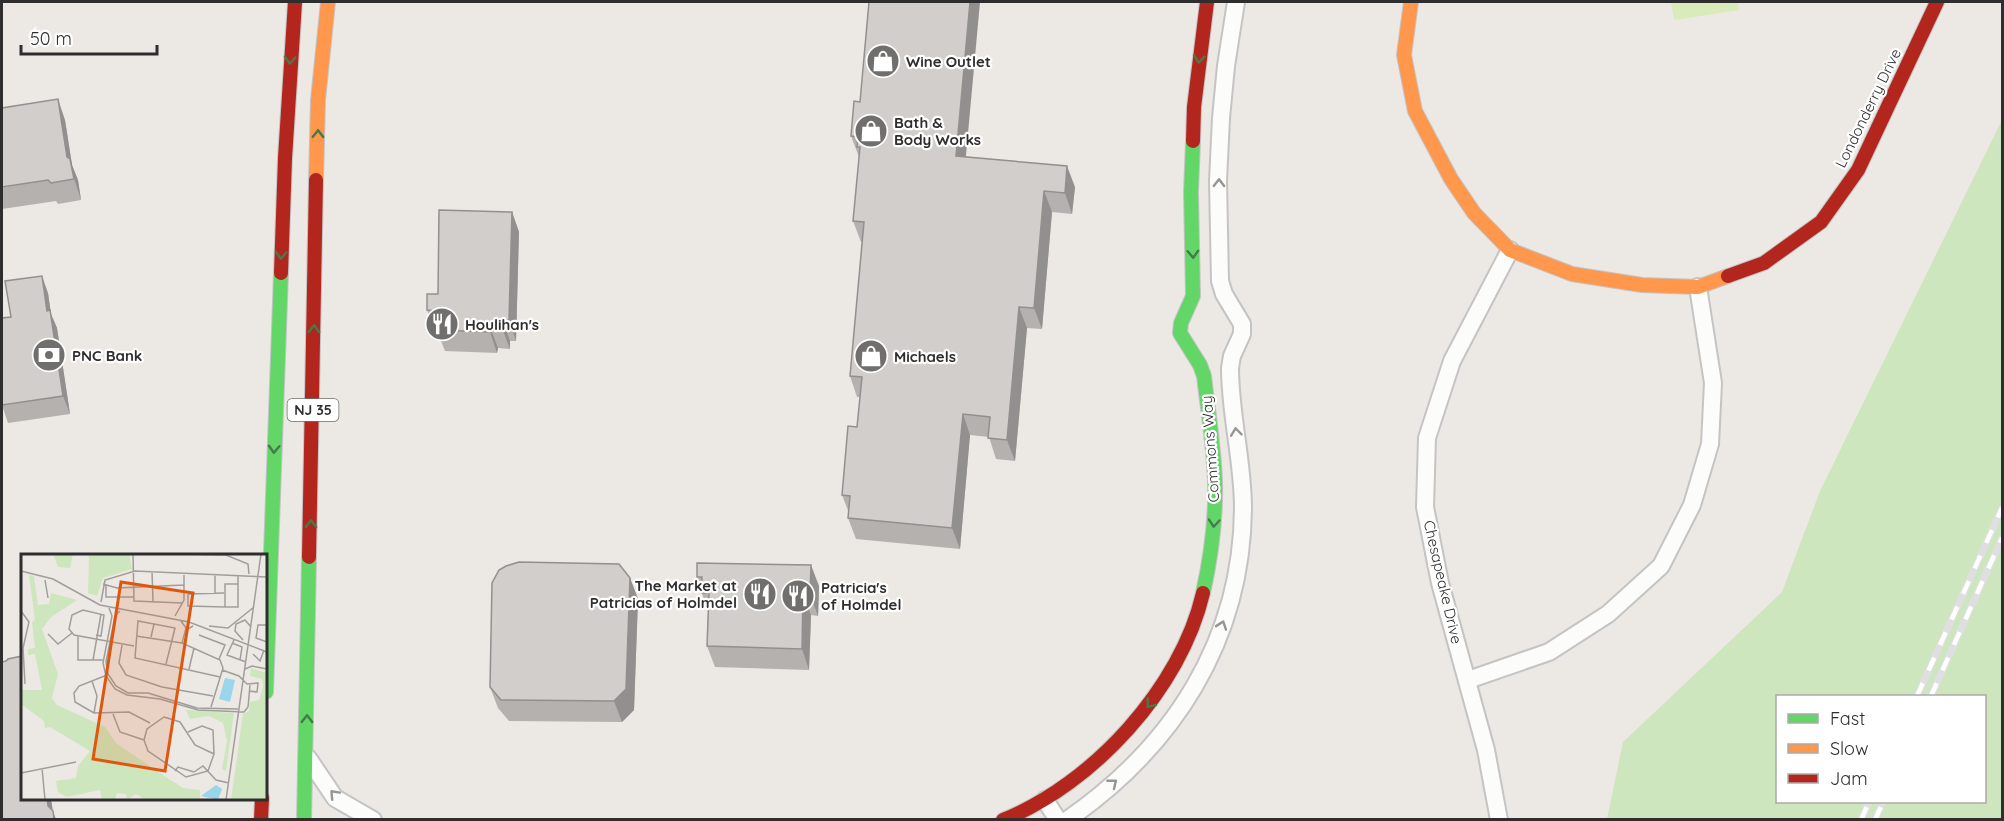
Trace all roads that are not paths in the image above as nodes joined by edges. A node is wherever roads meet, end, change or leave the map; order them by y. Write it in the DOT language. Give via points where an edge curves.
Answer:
graph roads {
  1 [pos="295,2"];
  2 [pos="328,2"];
  3 [pos="1206,2"];
  4 [pos="1236,2"];
  5 [pos="1411,2"];
  6 [pos="1937,2"];
  7 [pos="1510,250"];
  8 [pos="1698,286"];
  9 [pos="267,664"];
  10 [pos="1467,680"];
  11 [pos="306,757"];
  12 [pos="262,800"];
  13 [pos="1045,800"];
  14 [pos="261,819"];
  15 [pos="304,819"];
  16 [pos="373,819"];
  17 [pos="1003,819"];
  18 [pos="1058,819"];
  19 [pos="1067,819"];
  20 [pos="1499,819"];
  1 -- 9 [label="main road, NJ 35, one-way" via="285,158"];
  11 -- 2 [label="main road, NJ 35, one-way" via="318,99"];
  3 -- 13 [label="main road, Commons Way, one-way" via="1194,107 1193,296 1180,328 1181,337 1204,376 1215,482 1206,582 1195,619 1160,692 1135,724"];
  19 -- 4 [label="street, Commons Way, one-way" via="1120,778 1173,720 1209,657 1233,590 1243,509 1230,368 1242,324 1220,281 1218,181 1224,87"];
  5 -- 7 [label="main road, Londonderry Drive" via="1404,55 1415,111 1468,205"];
  6 -- 8 [label="main road, Londonderry Drive" via="1858,170 1821,222 1764,263"];
  7 -- 8 [label="main road, Londonderry Drive" via="1572,274 1642,285"];
  7 -- 10 [label="street, Chesapeake Drive" via="1452,361 1427,438 1425,507 1440,583"];
  8 -- 10 [label="street" via="1713,383 1710,444 1692,505 1661,566 1608,614 1549,652"];
  10 -- 20 [label="street, Chesapeake Drive"];
  11 -- 15 [label="main road, NJ 35"];
  16 -- 11 [label="street, one-way" via="335,798"];
  12 -- 14 [label="main road"];
  13 -- 17 [label="main road, Commons Way"];
  13 -- 18 [label="street"];
}
